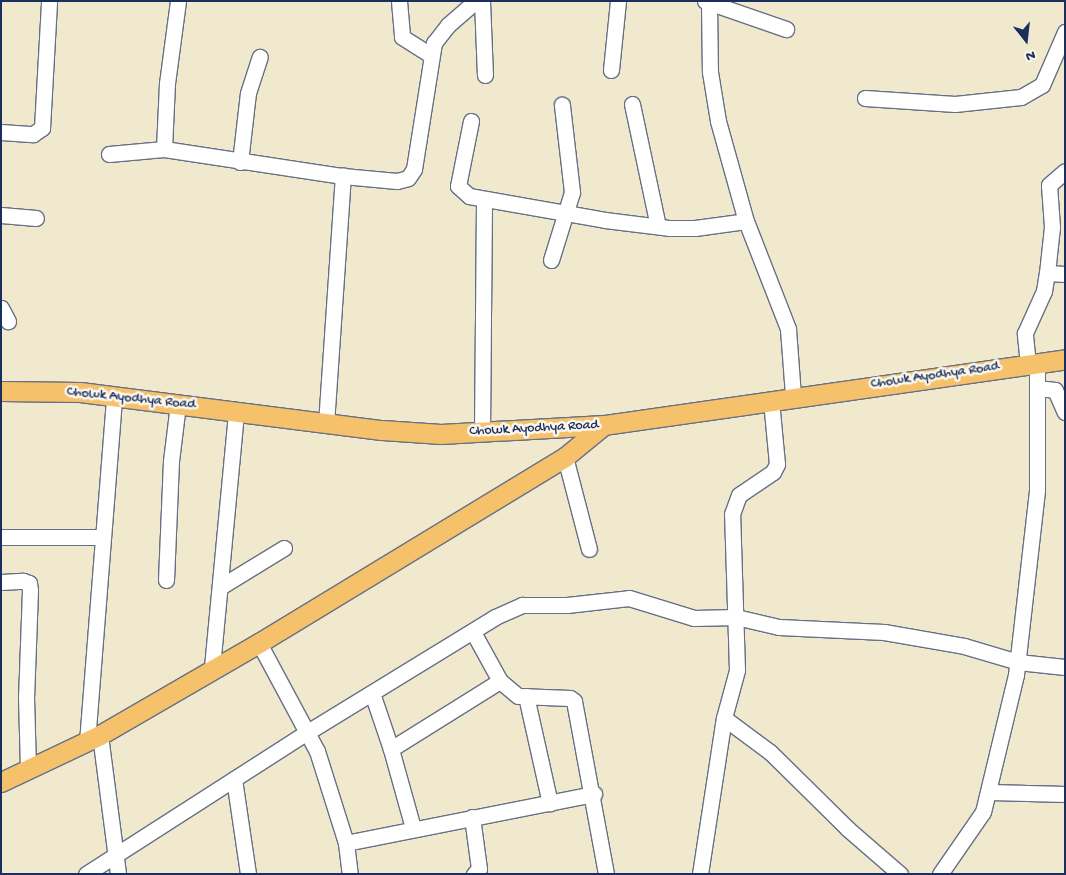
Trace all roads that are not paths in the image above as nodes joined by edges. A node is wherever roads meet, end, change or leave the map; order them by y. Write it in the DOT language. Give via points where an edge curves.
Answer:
graph roads {
  1 [pos="49,1"];
  2 [pos="178,1"];
  3 [pos="399,1"];
  4 [pos="476,1"];
  5 [pos="482,1"];
  6 [pos="618,1"];
  7 [pos="707,2"];
  8 [pos="786,30"];
  9 [pos="1065,32"];
  10 [pos="431,55"];
  11 [pos="260,57"];
  12 [pos="610,70"];
  13 [pos="485,75"];
  14 [pos="865,98"];
  15 [pos="632,104"];
  16 [pos="562,105"];
  17 [pos="471,121"];
  18 [pos="1,132"];
  19 [pos="164,148"];
  20 [pos="109,154"];
  21 [pos="240,162"];
  22 [pos="1065,171"];
  23 [pos="343,176"];
  24 [pos="484,198"];
  25 [pos="568,213"];
  26 [pos="1058,213"];
  27 [pos="1,215"];
  28 [pos="36,218"];
  29 [pos="746,221"];
  30 [pos="658,226"];
  31 [pos="551,260"];
  32 [pos="1047,273"];
  33 [pos="1065,274"];
  34 [pos="1065,359"];
  35 [pos="1032,363"];
  36 [pos="1037,388"];
  37 [pos="1,391"];
  38 [pos="114,396"];
  39 [pos="793,396"];
  40 [pos="772,400"];
  41 [pos="178,404"];
  42 [pos="236,411"];
  43 [pos="1065,412"];
  44 [pos="326,424"];
  45 [pos="604,425"];
  46 [pos="482,432"];
  47 [pos="564,457"];
  48 [pos="1,537"];
  49 [pos="103,537"];
  50 [pos="284,548"];
  51 [pos="589,549"];
  52 [pos="166,580"];
  53 [pos="1,582"];
  54 [pos="220,587"];
  55 [pos="736,617"];
  56 [pos="473,632"];
  57 [pos="258,643"];
  58 [pos="1018,662"];
  59 [pos="1065,667"];
  60 [pos="212,668"];
  61 [pos="500,681"];
  62 [pos="372,693"];
  63 [pos="526,696"];
  64 [pos="724,718"];
  65 [pos="306,733"];
  66 [pos="93,738"];
  67 [pos="391,749"];
  68 [pos="28,769"];
  69 [pos="234,779"];
  70 [pos="1,782"];
  71 [pos="990,792"];
  72 [pos="594,794"];
  73 [pos="1065,794"];
  74 [pos="550,802"];
  75 [pos="472,817"];
  76 [pos="413,828"];
  77 [pos="346,842"];
  78 [pos="116,855"];
  79 [pos="86,874"];
  80 [pos="118,874"];
  81 [pos="248,874"];
  82 [pos="350,874"];
  83 [pos="474,874"];
  84 [pos="606,874"];
  85 [pos="700,874"];
  86 [pos="900,874"];
  87 [pos="940,874"];
  1 -- 18 [label="street" via="42,128 33,134"];
  2 -- 19 [label="street"];
  3 -- 10 [label="street" via="402,37"];
  4 -- 10 [label="street" via="441,32"];
  5 -- 13 [label="street"];
  6 -- 12 [label="street"];
  7 -- 8 [label="street"];
  7 -- 29 [label="street" via="710,72 718,121"];
  9 -- 14 [label="street" via="1042,85 1021,96 955,104"];
  10 -- 23 [label="street" via="414,169 408,178 396,181"];
  11 -- 21 [label="street" via="248,93"];
  15 -- 30 [label="street"];
  16 -- 25 [label="street" via="571,176"];
  17 -- 24 [label="street" via="458,186 468,196"];
  19 -- 20 [label="street"];
  19 -- 21 [label="street"];
  21 -- 23 [label="street"];
  22 -- 26 [label="street" via="1049,185"];
  23 -- 44 [label="street"];
  24 -- 25 [label="street"];
  24 -- 46 [label="street"];
  25 -- 30 [label="street"];
  25 -- 31 [label="street"];
  26 -- 32 [label="street"];
  27 -- 28 [label="street"];
  29 -- 30 [label="street" via="695,228"];
  29 -- 39 [label="street" via="788,328"];
  32 -- 33 [label="street"];
  32 -- 35 [label="street" via="1044,291 1025,333"];
  34 -- 35 [label="main road, Chowk Ayodhya Road"];
  35 -- 36 [label="street"];
  35 -- 39 [label="main road, Chowk Ayodhya Road"];
  36 -- 43 [label="street" via="1055,390"];
  36 -- 58 [label="street" via="1037,490"];
  37 -- 38 [label="main road, Chowk Ayodhya Road" via="41,390"];
  38 -- 41 [label="main road, Chowk Ayodhya Road"];
  38 -- 49 [label="street"];
  39 -- 40 [label="main road, Chowk Ayodhya Road"];
  40 -- 45 [label="main road, Chowk Ayodhya Road"];
  40 -- 55 [label="street" via="777,464 773,472 739,495 732,514"];
  41 -- 42 [label="main road, Chowk Ayodhya Road"];
  41 -- 52 [label="street" via="171,461"];
  42 -- 44 [label="main road, Chowk Ayodhya Road"];
  42 -- 54 [label="street"];
  44 -- 46 [label="main road, Chowk Ayodhya Road" via="392,431"];
  45 -- 46 [label="main road, Chowk Ayodhya Road"];
  45 -- 47 [label="main road"];
  47 -- 51 [label="street"];
  47 -- 57 [label="main road"];
  48 -- 49 [label="street"];
  49 -- 66 [label="street"];
  50 -- 54 [label="street"];
  53 -- 68 [label="street" via="29,583"];
  54 -- 60 [label="street"];
  55 -- 56 [label="street" via="694,618 646,601 612,598 576,605 510,608"];
  55 -- 58 [label="street" via="779,626 884,632 964,646"];
  55 -- 64 [label="street" via="737,670"];
  56 -- 61 [label="street"];
  56 -- 62 [label="street"];
  57 -- 60 [label="main road"];
  57 -- 65 [label="street"];
  58 -- 59 [label="street"];
  58 -- 71 [label="street"];
  60 -- 66 [label="main road"];
  61 -- 63 [label="street" via="518,696"];
  61 -- 67 [label="street"];
  62 -- 65 [label="street"];
  62 -- 67 [label="street"];
  63 -- 72 [label="street" via="570,698 574,701"];
  63 -- 74 [label="street"];
  64 -- 85 [label="street"];
  64 -- 86 [label="street" via="770,752"];
  65 -- 69 [label="street"];
  65 -- 77 [label="street" via="317,751"];
  66 -- 68 [label="main road"];
  66 -- 78 [label="street"];
  67 -- 76 [label="street"];
  68 -- 70 [label="main road"];
  69 -- 78 [label="street"];
  69 -- 81 [label="street"];
  71 -- 73 [label="street"];
  71 -- 87 [label="street" via="976,826"];
  72 -- 74 [label="street"];
  72 -- 84 [label="street"];
  74 -- 75 [label="street"];
  75 -- 76 [label="street"];
  75 -- 83 [label="street" via="479,869"];
  76 -- 77 [label="street"];
  77 -- 82 [label="street"];
  78 -- 79 [label="street"];
  78 -- 80 [label="street"];
}
